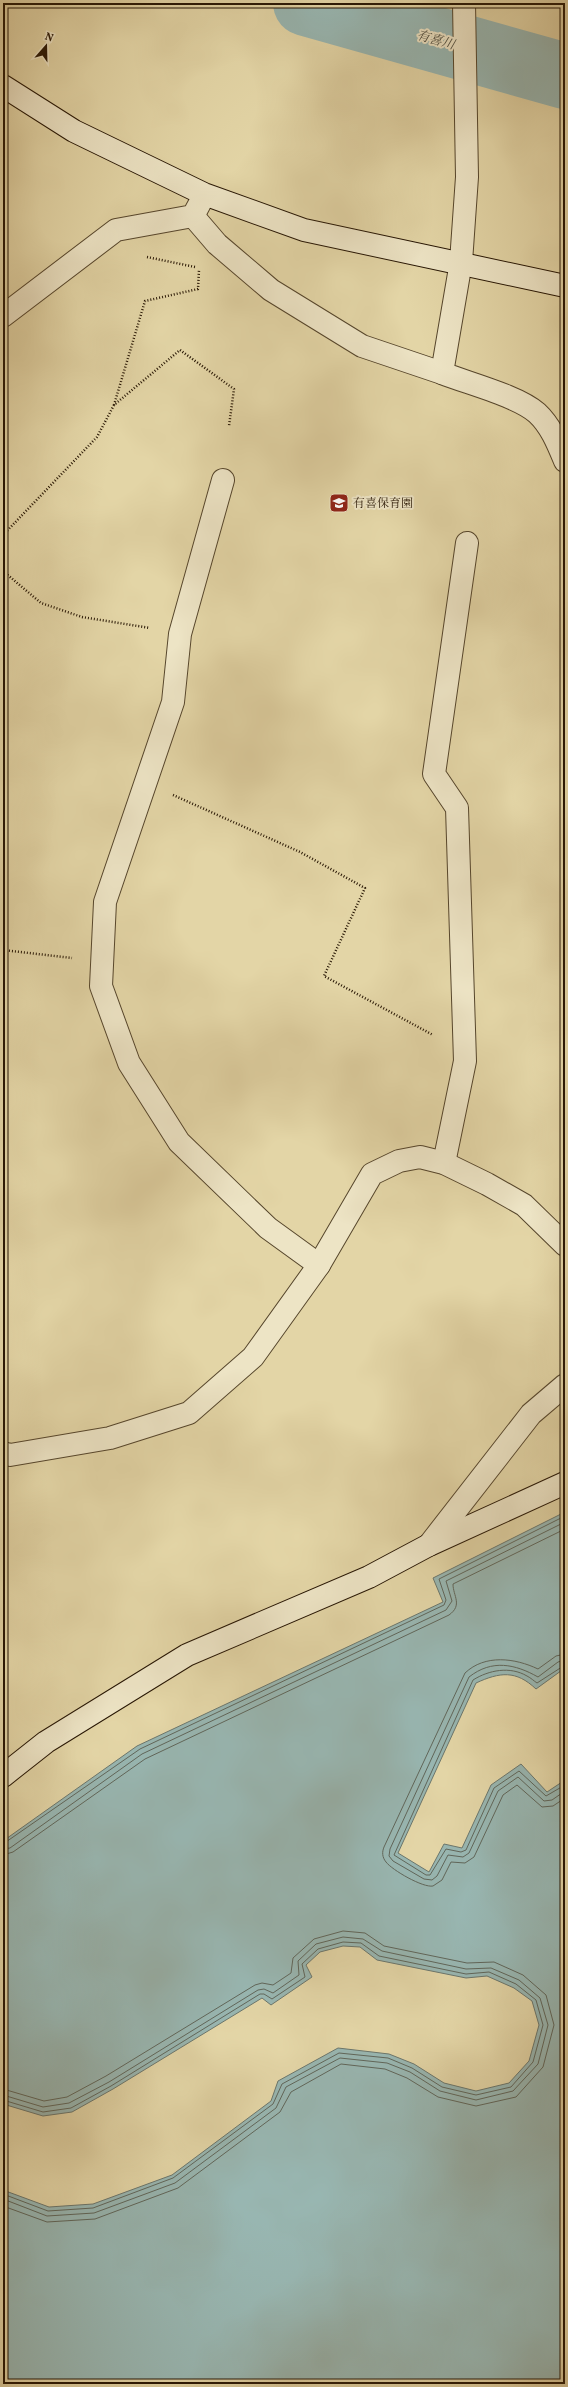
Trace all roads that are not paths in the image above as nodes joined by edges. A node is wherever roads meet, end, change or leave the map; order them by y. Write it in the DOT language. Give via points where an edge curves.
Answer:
graph roads {
  1 [pos="464,3"];
  2 [pos="3,86"];
  3 [pos="204,194"];
  4 [pos="193,216"];
  5 [pos="461,262"];
  6 [pos="565,286"];
  7 [pos="3,316"];
  8 [pos="442,373"];
  9 [pos="565,461"];
  10 [pos="223,480"];
  11 [pos="467,544"];
  12 [pos="444,1163"];
  13 [pos="565,1245"];
  14 [pos="319,1265"];
  15 [pos="565,1385"];
  16 [pos="5,1457"];
  17 [pos="565,1483"];
  18 [pos="429,1545"];
  19 [pos="3,1776"];
  1 -- 5 [label="street" via="467,177"];
  2 -- 3 [label="street" via="74,131"];
  3 -- 4 [label="street"];
  3 -- 5 [label="street" via="304,230"];
  4 -- 7 [label="street" via="116,230"];
  4 -- 8 [label="street" via="217,244 271,290 362,346"];
  5 -- 6 [label="street"];
  5 -- 8 [label="street"];
  8 -- 9 [label="street" via="519,402 537,413 552,433"];
  10 -- 14 [label="street" via="180,634 173,702 105,902 101,986 129,1063 179,1142 268,1228"];
  11 -- 12 [label="street" via="434,774 457,808 465,1048 465,1061"];
  12 -- 13 [label="street" via="524,1205"];
  12 -- 14 [label="street" via="420,1157 399,1161 372,1174"];
  14 -- 16 [label="street" via="253,1357 189,1413 110,1438"];
  15 -- 18 [label="street" via="531,1414"];
  17 -- 18 [label="street"];
  18 -- 19 [label="street" via="369,1576 187,1654 46,1742"];
}
